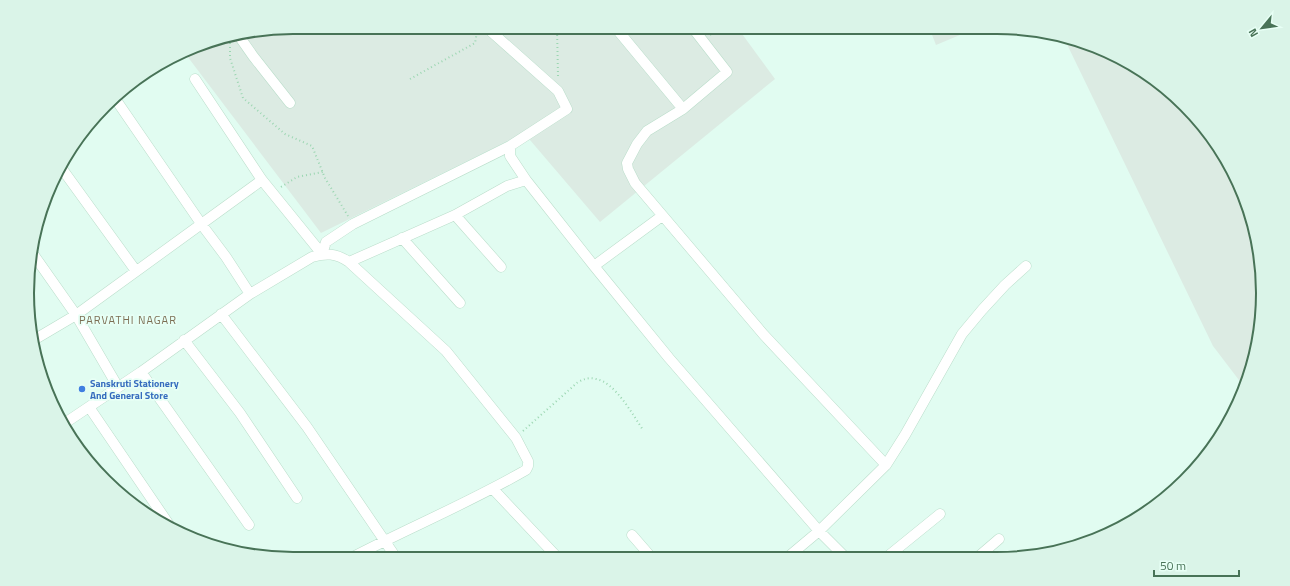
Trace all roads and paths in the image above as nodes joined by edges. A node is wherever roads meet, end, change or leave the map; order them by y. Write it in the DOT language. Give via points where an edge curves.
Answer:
graph roads {
  1 [pos="477,34"];
  2 [pos="494,34"];
  3 [pos="557,34"];
  4 [pos="621,34"];
  5 [pos="697,34"];
  6 [pos="241,39"];
  7 [pos="230,42"];
  8 [pos="195,79"];
  9 [pos="410,79"];
  10 [pos="558,91"];
  11 [pos="118,102"];
  12 [pos="290,103"];
  13 [pos="683,110"];
  14 [pos="510,146"];
  15 [pos="64,172"];
  16 [pos="323,172"];
  17 [pos="262,180"];
  18 [pos="526,180"];
  19 [pos="272,193"];
  20 [pos="455,215"];
  21 [pos="662,216"];
  22 [pos="353,224"];
  23 [pos="202,225"];
  24 [pos="402,238"];
  25 [pos="322,254"];
  26 [pos="36,258"];
  27 [pos="349,262"];
  28 [pos="594,266"];
  29 [pos="1026,266"];
  30 [pos="501,267"];
  31 [pos="136,271"];
  32 [pos="250,294"];
  33 [pos="460,303"];
  34 [pos="221,314"];
  35 [pos="76,316"];
  36 [pos="38,338"];
  37 [pos="184,340"];
  38 [pos="141,372"];
  39 [pos="118,387"];
  40 [pos="89,407"];
  41 [pos="68,421"];
  42 [pos="643,430"];
  43 [pos="516,438"];
  44 [pos="886,465"];
  45 [pos="494,489"];
  46 [pos="297,498"];
  47 [pos="940,514"];
  48 [pos="164,518"];
  49 [pos="249,525"];
  50 [pos="819,530"];
  51 [pos="632,535"];
  52 [pos="999,539"];
  53 [pos="384,540"];
  54 [pos="362,552"];
  55 [pos="392,552"];
  56 [pos="552,552"];
  57 [pos="647,552"];
  58 [pos="795,552"];
  59 [pos="840,552"];
  60 [pos="893,552"];
  61 [pos="984,552"];
  1 -- 9 [label="path" via="475,43"];
  2 -- 10 [label="street"];
  3 -- 10 [label="path"];
  4 -- 13 [label="street"];
  5 -- 13 [label="street" via="727,72"];
  6 -- 12 [label="street"];
  7 -- 16 [label="path" via="230,58 243,98 285,134 312,146"];
  8 -- 17 [label="street"];
  10 -- 14 [label="street" via="567,109"];
  11 -- 23 [label="street"];
  13 -- 21 [label="street" via="647,131 627,163 635,183"];
  14 -- 18 [label="street" via="510,156"];
  14 -- 22 [label="street"];
  15 -- 31 [label="street"];
  16 -- 19 [label="path" via="297,177"];
  16 -- 22 [label="path"];
  17 -- 19 [label="street"];
  17 -- 23 [label="street"];
  18 -- 20 [label="street" via="506,186"];
  18 -- 28 [label="street"];
  19 -- 25 [label="street"];
  20 -- 24 [label="street"];
  20 -- 30 [label="street"];
  21 -- 28 [label="street"];
  21 -- 44 [label="street" via="764,335"];
  22 -- 25 [label="street" via="326,242"];
  23 -- 31 [label="street"];
  23 -- 32 [label="street"];
  24 -- 27 [label="street"];
  24 -- 33 [label="street"];
  25 -- 27 [label="street" via="332,254"];
  25 -- 32 [label="street" via="312,257"];
  26 -- 35 [label="street"];
  27 -- 43 [label="street" via="446,351"];
  28 -- 50 [label="street"];
  29 -- 44 [label="street" via="1005,285 962,334"];
  31 -- 35 [label="street"];
  32 -- 34 [label="street"];
  34 -- 37 [label="street"];
  34 -- 53 [label="street" via="307,427"];
  35 -- 36 [label="street"];
  35 -- 39 [label="street"];
  37 -- 38 [label="street"];
  37 -- 46 [label="street" via="240,413"];
  38 -- 39 [label="street"];
  38 -- 49 [label="street"];
  39 -- 40 [label="street"];
  40 -- 41 [label="street"];
  40 -- 48 [label="street"];
  42 -- 43 [label="path" via="611,386 598,379 588,378 578,382"];
  43 -- 45 [label="street" via="526,455 528,466 526,470"];
  44 -- 50 [label="street"];
  45 -- 53 [label="street"];
  45 -- 56 [label="street"];
  47 -- 60 [label="street"];
  50 -- 58 [label="street"];
  50 -- 59 [label="street"];
  51 -- 57 [label="street"];
  52 -- 61 [label="street"];
  53 -- 54 [label="street"];
  53 -- 55 [label="street"];
}
